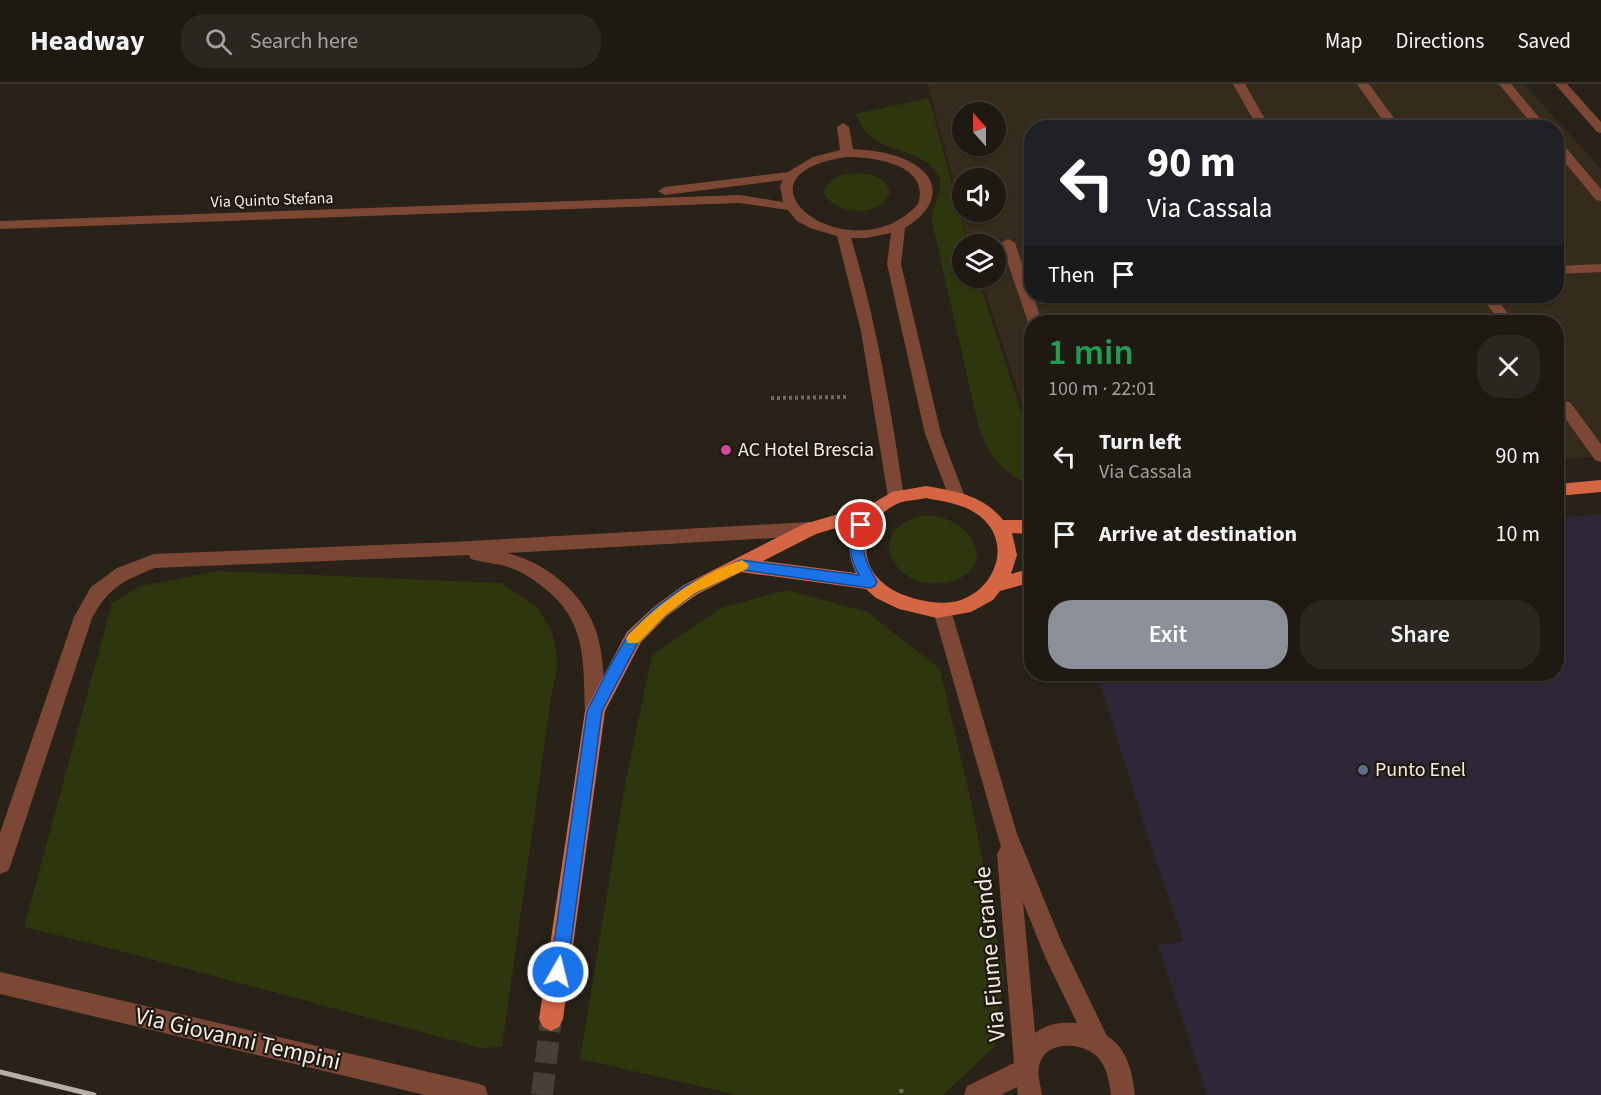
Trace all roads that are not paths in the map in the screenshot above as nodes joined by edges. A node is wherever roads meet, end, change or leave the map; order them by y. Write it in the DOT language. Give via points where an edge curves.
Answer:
graph roads {
  1 [pos="1239,84"];
  2 [pos="1363,84"];
  3 [pos="1504,84"];
  4 [pos="1561,84"];
  5 [pos="1259,120"];
  6 [pos="1389,120"];
  7 [pos="1535,120"];
  8 [pos="843,127"];
  9 [pos="1601,129"];
  10 [pos="848,153"];
  11 [pos="1564,153"];
  12 [pos="792,175"];
  13 [pos="1601,197"];
  14 [pos="544,207"];
  15 [pos="791,207"];
  16 [pos="0,225"];
  17 [pos="900,226"];
  18 [pos="843,233"];
  19 [pos="1008,243"];
  20 [pos="1601,268"];
  21 [pos="1564,270"];
  22 [pos="1024,290"];
  23 [pos="1564,408"];
  24 [pos="1601,456"];
  25 [pos="1601,486"];
  26 [pos="1564,489"];
  27 [pos="896,497"];
  28 [pos="957,497"];
  29 [pos="874,510"];
  30 [pos="999,526"];
  31 [pos="1024,527"];
  32 [pos="810,529"];
  33 [pos="452,549"];
  34 [pos="741,565"];
  35 [pos="1024,577"];
  36 [pos="870,582"];
  37 [pos="999,584"];
  38 [pos="942,610"];
  39 [pos="595,711"];
  40 [pos="1006,834"];
  41 [pos="0,864"];
  42 [pos="0,983"];
  43 [pos="551,1019"];
  44 [pos="1098,1042"];
  45 [pos="1026,1069"];
  46 [pos="1126,1092"];
  47 [pos="476,1095"];
  48 [pos="976,1095"];
  49 [pos="1030,1095"];
  1 -- 5 [label="street"];
  2 -- 6 [label="street"];
  3 -- 7 [label="street"];
  4 -- 9 [label="street"];
  8 -- 10 [label="street"];
  10 -- 12 [label="street" via="815,160"];
  10 -- 17 [label="street" via="891,158 921,178 927,191 925,204 916,216"];
  11 -- 13 [label="street"];
  12 -- 14 [label="street, Via Quinto Stefana"];
  12 -- 15 [label="street" via="786,191"];
  14 -- 15 [label="street, Via Quinto Stefana" via="740,199"];
  14 -- 16 [label="street, Via Quinto Stefana"];
  15 -- 18 [label="street" via="802,218"];
  17 -- 18 [label="street" via="873,233"];
  17 -- 28 [label="street" via="894,264 933,434"];
  18 -- 27 [label="street" via="865,315"];
  19 -- 22 [label="street"];
  20 -- 21 [label="street"];
  23 -- 24 [label="street"];
  25 -- 26 [label="main road"];
  27 -- 28 [label="main road" via="926,492"];
  27 -- 29 [label="main road"];
  28 -- 30 [label="main road" via="981,508"];
  29 -- 32 [label="main road"];
  29 -- 36 [label="main road" via="861,525 856,544 859,564"];
  30 -- 31 [label="main road"];
  30 -- 37 [label="main road" via="1008,545 1008,565"];
  32 -- 33 [label="street"];
  32 -- 34 [label="main road"];
  33 -- 39 [label="street" via="516,562 562,592 578,613 591,645"];
  33 -- 41 [label="street" via="154,561 123,573 97,592 83,617"];
  34 -- 36 [label="main road"];
  34 -- 39 [label="main road" via="690,590 634,637"];
  35 -- 37 [label="main road"];
  36 -- 38 [label="main road" via="889,598 915,608"];
  37 -- 38 [label="main road" via="975,602"];
  38 -- 40 [label="street, Via Fiume Grande"];
  39 -- 43 [label="main road"];
  40 -- 44 [label="street, Via Fiume Grande" via="1054,951"];
  40 -- 45 [label="street, Via Fiume Grande"];
  42 -- 47 [label="street, Via Giovanni Tempini"];
  44 -- 45 [label="street" via="1083,1034 1052,1034 1031,1054"];
  44 -- 46 [label="street, Via Fiume Grande" via="1111,1054"];
  45 -- 48 [label="street"];
  45 -- 49 [label="street, Via Fiume Grande"];
}
